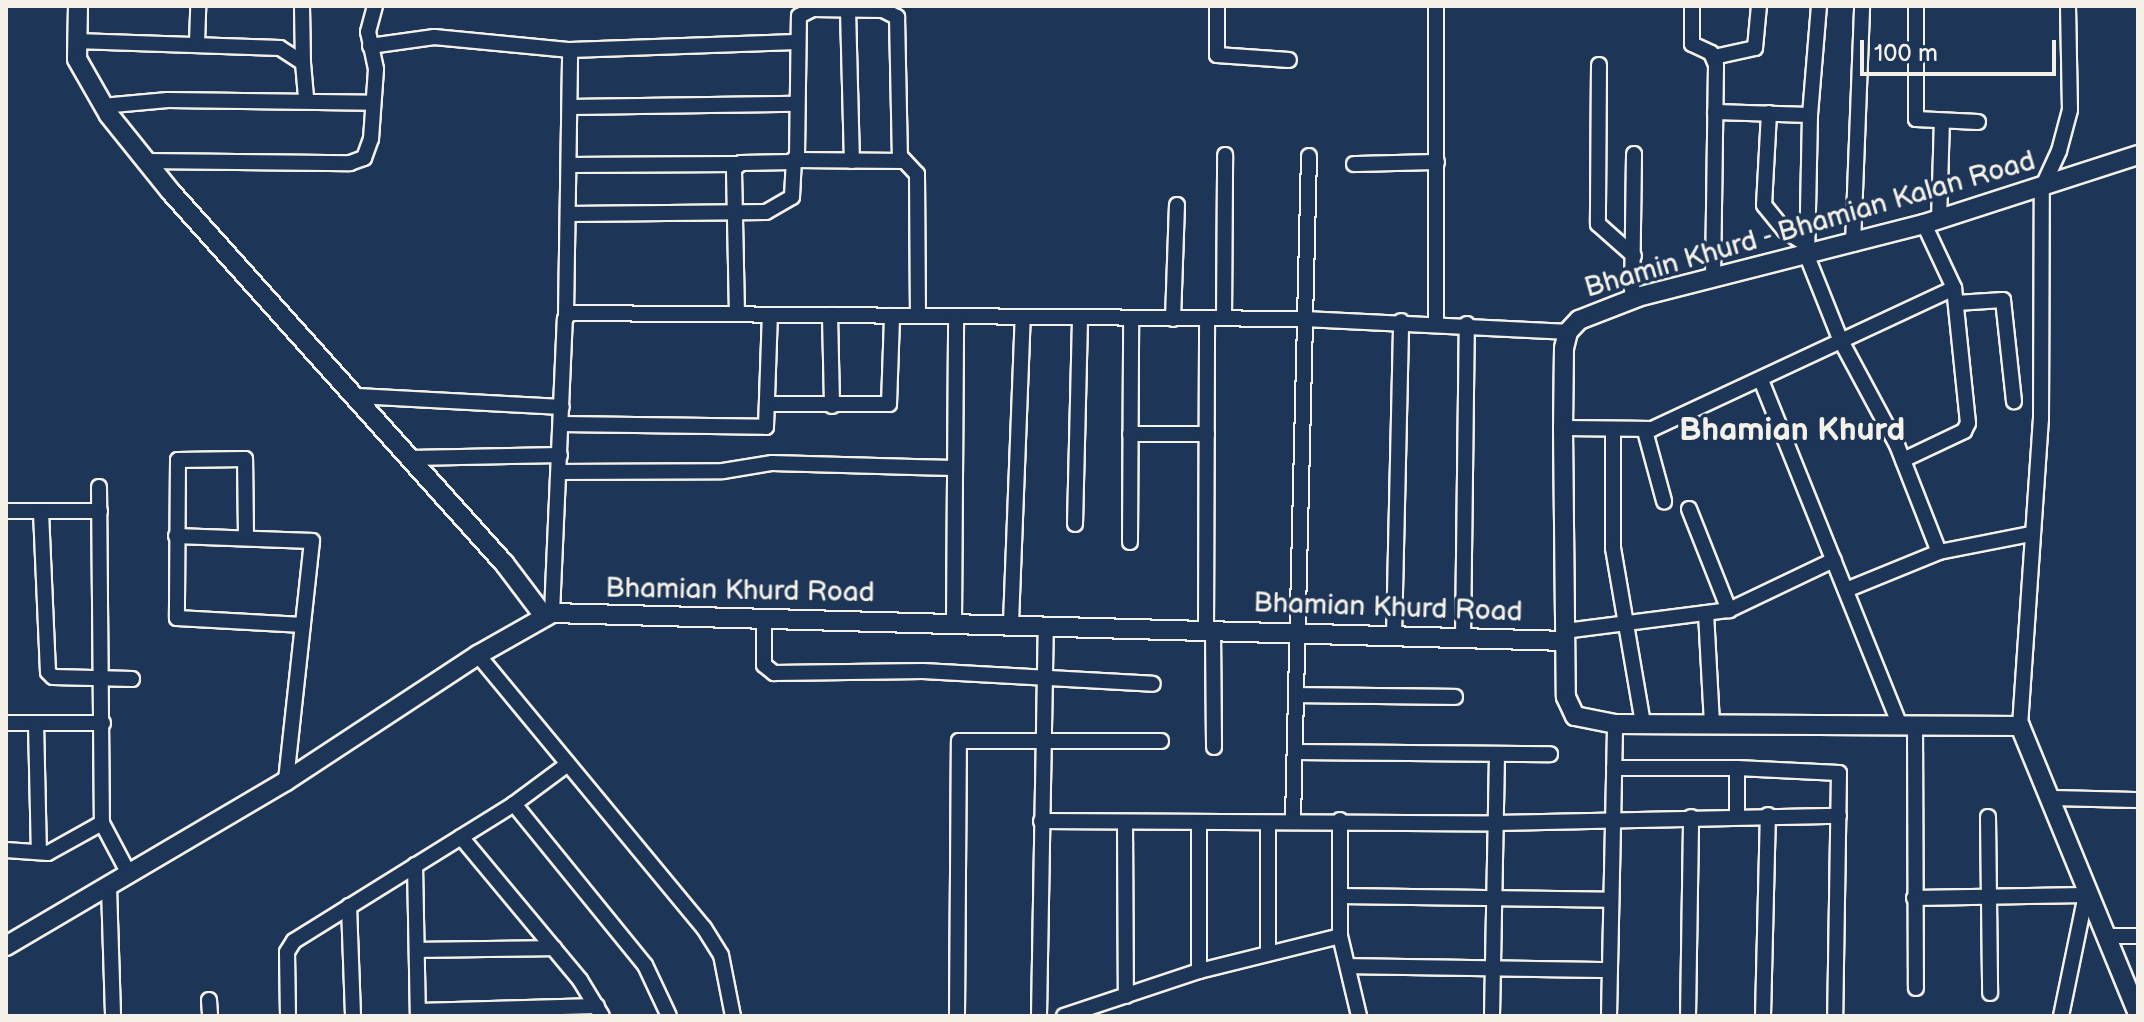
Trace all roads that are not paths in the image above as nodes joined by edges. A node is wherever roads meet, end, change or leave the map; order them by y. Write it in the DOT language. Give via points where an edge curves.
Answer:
graph roads {
  1 [pos="78,6"];
  2 [pos="198,6"];
  3 [pos="302,6"];
  4 [pos="375,6"];
  5 [pos="1217,6"];
  6 [pos="1436,6"];
  7 [pos="1692,6"];
  8 [pos="1759,6"];
  9 [pos="1819,6"];
  10 [pos="1862,6"];
  11 [pos="1916,6"];
  12 [pos="2068,6"];
  13 [pos="848,10"];
  14 [pos="76,41"];
  15 [pos="796,42"];
  16 [pos="197,43"];
  17 [pos="370,46"];
  18 [pos="570,50"];
  19 [pos="1714,57"];
  20 [pos="1289,60"];
  21 [pos="303,63"];
  22 [pos="1599,65"];
  23 [pos="306,101"];
  24 [pos="373,103"];
  25 [pos="797,104"];
  26 [pos="102,106"];
  27 [pos="570,107"];
  28 [pos="1715,112"];
  29 [pos="1769,113"];
  30 [pos="1810,115"];
  31 [pos="1942,121"];
  32 [pos="1978,122"];
  33 [pos="1634,154"];
  34 [pos="1225,155"];
  35 [pos="2138,155"];
  36 [pos="1309,156"];
  37 [pos="795,160"];
  38 [pos="146,161"];
  39 [pos="852,161"];
  40 [pos="904,161"];
  41 [pos="1437,162"];
  42 [pos="737,164"];
  43 [pos="1354,164"];
  44 [pos="569,165"];
  45 [pos="2042,188"];
  46 [pos="1177,205"];
  47 [pos="568,214"];
  48 [pos="735,214"];
  49 [pos="1932,222"];
  50 [pos="1853,244"];
  51 [pos="1806,250"];
  52 [pos="1634,256"];
  53 [pos="1713,279"];
  54 [pos="1955,296"];
  55 [pos="1632,299"];
  56 [pos="737,314"];
  57 [pos="566,315"];
  58 [pos="770,315"];
  59 [pos="830,315"];
  60 [pos="892,316"];
  61 [pos="918,316"];
  62 [pos="956,316"];
  63 [pos="1023,317"];
  64 [pos="1080,318"];
  65 [pos="1131,318"];
  66 [pos="1207,318"];
  67 [pos="1224,318"];
  68 [pos="1173,319"];
  69 [pos="1306,319"];
  70 [pos="1401,321"];
  71 [pos="1436,322"];
  72 [pos="1467,324"];
  73 [pos="1568,332"];
  74 [pos="1842,343"];
  75 [pos="1761,380"];
  76 [pos="357,396"];
  77 [pos="2014,401"];
  78 [pos="769,404"];
  79 [pos="832,406"];
  80 [pos="562,407"];
  81 [pos="561,424"];
  82 [pos="1563,428"];
  83 [pos="1613,430"];
  84 [pos="1645,431"];
  85 [pos="1130,434"];
  86 [pos="1207,434"];
  87 [pos="560,455"];
  88 [pos="410,458"];
  89 [pos="1903,460"];
  90 [pos="955,468"];
  91 [pos="559,472"];
  92 [pos="99,487"];
  93 [pos="1664,501"];
  94 [pos="1689,509"];
  95 [pos="6,511"];
  96 [pos="100,511"];
  97 [pos="41,512"];
  98 [pos="1075,524"];
  99 [pos="2031,534"];
  100 [pos="176,536"];
  101 [pos="246,536"];
  102 [pos="1130,542"];
  103 [pos="1939,552"];
  104 [pos="1834,560"];
  105 [pos="1846,590"];
  106 [pos="1729,610"];
  107 [pos="1706,613"];
  108 [pos="548,615"];
  109 [pos="764,621"];
  110 [pos="954,622"];
  111 [pos="1011,623"];
  112 [pos="1625,624"];
  113 [pos="303,625"];
  114 [pos="1046,625"];
  115 [pos="1210,630"];
  116 [pos="1299,633"];
  117 [pos="1565,636"];
  118 [pos="1394,637"];
  119 [pos="1463,638"];
  120 [pos="478,655"];
  121 [pos="102,679"];
  122 [pos="132,679"];
  123 [pos="1045,681"];
  124 [pos="1153,684"];
  125 [pos="1298,695"];
  126 [pos="1455,697"];
  127 [pos="6,723"];
  128 [pos="36,723"];
  129 [pos="103,723"];
  130 [pos="1615,724"];
  131 [pos="1643,724"];
  132 [pos="1712,724"];
  133 [pos="1908,725"];
  134 [pos="2020,726"];
  135 [pos="1043,740"];
  136 [pos="1161,741"];
  137 [pos="1214,747"];
  138 [pos="1296,752"];
  139 [pos="1550,754"];
  140 [pos="1497,756"];
  141 [pos="568,764"];
  142 [pos="1614,768"];
  143 [pos="1737,768"];
  144 [pos="286,781"];
  145 [pos="2050,798"];
  146 [pos="2138,800"];
  147 [pos="514,804"];
  148 [pos="1768,815"];
  149 [pos="1737,816"];
  150 [pos="1839,816"];
  151 [pos="1691,817"];
  152 [pos="1988,817"];
  153 [pos="1612,818"];
  154 [pos="1293,819"];
  155 [pos="1340,820"];
  156 [pos="1041,821"];
  157 [pos="102,823"];
  158 [pos="1125,823"];
  159 [pos="1199,823"];
  160 [pos="1496,823"];
  161 [pos="1268,824"];
  162 [pos="461,837"];
  163 [pos="6,850"];
  164 [pos="39,851"];
  165 [pos="415,865"];
  166 [pos="129,874"];
  167 [pos="109,887"];
  168 [pos="2086,892"];
  169 [pos="1340,896"];
  170 [pos="1992,896"];
  171 [pos="1914,898"];
  172 [pos="1496,899"];
  173 [pos="1611,900"];
  174 [pos="349,906"];
  175 [pos="1340,936"];
  176 [pos="2106,936"];
  177 [pos="2138,936"];
  178 [pos="6,946"];
  179 [pos="554,948"];
  180 [pos="419,950"];
  181 [pos="1268,952"];
  182 [pos="1348,966"];
  183 [pos="1610,970"];
  184 [pos="1199,971"];
  185 [pos="1492,971"];
  186 [pos="1916,988"];
  187 [pos="2133,988"];
  188 [pos="1990,993"];
  189 [pos="1126,996"];
  190 [pos="209,1000"];
  191 [pos="600,1011"];
  192 [pos="418,1013"];
  193 [pos="2138,1014"];
  194 [pos="113,1016"];
  195 [pos="210,1016"];
  196 [pos="288,1016"];
  197 [pos="353,1016"];
  198 [pos="669,1016"];
  199 [pos="733,1016"];
  200 [pos="957,1016"];
  201 [pos="1039,1016"];
  202 [pos="1064,1016"];
  203 [pos="1359,1016"];
  204 [pos="1492,1016"];
  205 [pos="1609,1016"];
  206 [pos="1688,1016"];
  207 [pos="1763,1016"];
  208 [pos="1835,1016"];
  209 [pos="2061,1016"];
  1 -- 14 [label="street"];
  2 -- 16 [label="street"];
  3 -- 21 [label="street"];
  4 -- 17 [label="street"];
  5 -- 20 [label="street" via="1217,55"];
  6 -- 41 [label="street"];
  7 -- 19 [label="street" via="1692,44"];
  8 -- 19 [label="street" via="1755,48"];
  9 -- 30 [label="street"];
  10 -- 50 [label="street"];
  11 -- 31 [label="street" via="1915,116"];
  12 -- 45 [label="street" via="2070,110"];
  13 -- 15 [label="street" via="805,12 796,24"];
  13 -- 39 [label="street"];
  13 -- 40 [label="street" via="883,10 897,17"];
  14 -- 16 [label="street"];
  14 -- 26 [label="street" via="82,75"];
  15 -- 18 [label="street"];
  15 -- 25 [label="street"];
  16 -- 21 [label="street" via="264,44"];
  17 -- 18 [label="street" via="434,37"];
  17 -- 24 [label="street" via="376,69"];
  18 -- 27 [label="street"];
  19 -- 28 [label="street"];
  21 -- 23 [label="street"];
  22 -- 52 [label="street" via="1598,224"];
  23 -- 24 [label="street"];
  23 -- 26 [label="street" via="168,100"];
  24 -- 38 [label="street" via="369,150 359,161"];
  25 -- 27 [label="street"];
  25 -- 37 [label="street"];
  26 -- 38 [label="street"];
  27 -- 44 [label="street"];
  28 -- 29 [label="street"];
  28 -- 53 [label="street"];
  29 -- 30 [label="street"];
  29 -- 51 [label="street" via="1764,205"];
  30 -- 51 [label="street"];
  31 -- 32 [label="street"];
  31 -- 49 [label="street"];
  33 -- 52 [label="street"];
  34 -- 67 [label="street"];
  35 -- 45 [label="street, Bhamin Khurd - Bhamian Kalan Road"];
  36 -- 69 [label="street"];
  37 -- 39 [label="street"];
  37 -- 42 [label="street"];
  37 -- 48 [label="street" via="794,186 785,205"];
  38 -- 76 [label="street"];
  39 -- 40 [label="street"];
  40 -- 61 [label="street" via="917,174 918,185"];
  41 -- 43 [label="street"];
  41 -- 71 [label="street"];
  42 -- 44 [label="street"];
  42 -- 48 [label="street"];
  44 -- 47 [label="street"];
  45 -- 49 [label="street, Bhamin Khurd - Bhamian Kalan Road"];
  45 -- 99 [label="street" via="2041,419"];
  46 -- 68 [label="street"];
  47 -- 48 [label="street"];
  47 -- 57 [label="street"];
  48 -- 56 [label="street"];
  49 -- 50 [label="street, Bhamin Khurd - Bhamian Kalan Road"];
  49 -- 54 [label="street"];
  50 -- 51 [label="street, Bhamin Khurd - Bhamian Kalan Road"];
  51 -- 53 [label="street, Bhamin Khurd - Bhamian Kalan Road"];
  51 -- 74 [label="street"];
  52 -- 55 [label="street"];
  53 -- 55 [label="street, Bhamin Khurd - Bhamian Kalan Road"];
  54 -- 74 [label="street"];
  54 -- 77 [label="street" via="2003,300"];
  54 -- 89 [label="street" via="1967,427"];
  55 -- 73 [label="street, Bhamin Khurd - Bhamian Kalan Road" via="1579,320"];
  56 -- 57 [label="street"];
  56 -- 58 [label="street"];
  57 -- 80 [label="street"];
  58 -- 59 [label="street"];
  58 -- 78 [label="street"];
  59 -- 60 [label="street"];
  59 -- 79 [label="street"];
  60 -- 61 [label="street"];
  60 -- 79 [label="street" via="890,403"];
  61 -- 62 [label="street"];
  62 -- 63 [label="street"];
  62 -- 90 [label="street"];
  63 -- 64 [label="street"];
  63 -- 111 [label="street"];
  64 -- 65 [label="street"];
  64 -- 98 [label="street"];
  65 -- 68 [label="street"];
  65 -- 85 [label="street"];
  66 -- 67 [label="street"];
  66 -- 68 [label="street"];
  66 -- 86 [label="street"];
  67 -- 69 [label="street"];
  69 -- 70 [label="street"];
  69 -- 116 [label="street"];
  70 -- 71 [label="street"];
  70 -- 118 [label="street"];
  71 -- 72 [label="street"];
  72 -- 73 [label="street"];
  72 -- 119 [label="street"];
  73 -- 82 [label="street, Bhamin Khurd - Bhamian Kalan Road"];
  74 -- 75 [label="street"];
  74 -- 89 [label="street"];
  75 -- 84 [label="street"];
  75 -- 104 [label="street"];
  76 -- 80 [label="street"];
  76 -- 88 [label="street"];
  78 -- 79 [label="street"];
  78 -- 81 [label="street" via="764,428"];
  80 -- 81 [label="street"];
  81 -- 87 [label="street"];
  82 -- 83 [label="street"];
  82 -- 117 [label="street, Bhamin Khurd - Bhamian Kalan Road"];
  83 -- 84 [label="street"];
  83 -- 112 [label="street" via="1613,548"];
  84 -- 93 [label="street"];
  85 -- 86 [label="street"];
  85 -- 102 [label="street"];
  86 -- 115 [label="street"];
  87 -- 88 [label="street"];
  87 -- 91 [label="street"];
  88 -- 108 [label="street"];
  89 -- 103 [label="street"];
  90 -- 91 [label="street" via="772,463 723,471"];
  90 -- 110 [label="street"];
  91 -- 108 [label="street"];
  92 -- 96 [label="street"];
  94 -- 106 [label="street"];
  95 -- 97 [label="street"];
  96 -- 97 [label="street"];
  96 -- 121 [label="street"];
  97 -- 121 [label="street" via="47,670 53,677"];
  99 -- 103 [label="street"];
  99 -- 134 [label="street"];
  100 -- 101 [label="street"];
  100 -- 101 [label="street" via="176,465 185,458 245,459"];
  100 -- 113 [label="street" via="178,619"];
  101 -- 113 [label="street" via="312,541"];
  103 -- 105 [label="street"];
  104 -- 105 [label="street"];
  104 -- 106 [label="street"];
  105 -- 133 [label="street"];
  106 -- 107 [label="street"];
  107 -- 112 [label="street"];
  107 -- 132 [label="street"];
  108 -- 109 [label="street, Bhamian Khurd Road"];
  108 -- 120 [label="street"];
  109 -- 110 [label="street, Bhamian Khurd Road"];
  109 -- 123 [label="street" via="764,665 770,673 923,671"];
  110 -- 111 [label="street, Bhamian Khurd Road"];
  111 -- 114 [label="street, Bhamian Khurd Road"];
  112 -- 117 [label="street"];
  112 -- 131 [label="street"];
  113 -- 144 [label="street"];
  114 -- 115 [label="street, Bhamian Khurd Road"];
  114 -- 123 [label="street"];
  115 -- 116 [label="street, Bhamian Khurd Road"];
  115 -- 137 [label="street"];
  116 -- 118 [label="street, Bhamian Khurd Road"];
  116 -- 125 [label="street"];
  117 -- 119 [label="street, Bhamian Khurd Road"];
  117 -- 130 [label="street, Bhamin Khurd - Bhamian Kalan Road" via="1568,707 1584,720"];
  118 -- 119 [label="street, Bhamian Khurd Road"];
  120 -- 141 [label="street"];
  120 -- 144 [label="street"];
  121 -- 122 [label="street"];
  121 -- 129 [label="street"];
  123 -- 124 [label="street"];
  123 -- 135 [label="street"];
  125 -- 126 [label="street"];
  125 -- 138 [label="street"];
  127 -- 128 [label="street"];
  128 -- 129 [label="street"];
  128 -- 164 [label="street"];
  129 -- 157 [label="street"];
  130 -- 131 [label="street, Bhamin Khurd - Bhamian Kalan Road"];
  130 -- 142 [label="street"];
  131 -- 132 [label="street, Bhamin Khurd - Bhamian Kalan Road"];
  132 -- 133 [label="street, Bhamin Khurd - Bhamian Kalan Road"];
  133 -- 134 [label="street, Bhamin Khurd - Bhamian Kalan Road"];
  133 -- 171 [label="street"];
  134 -- 145 [label="street"];
  135 -- 136 [label="street"];
  135 -- 156 [label="street"];
  135 -- 200 [label="street" via="964,738 957,744"];
  138 -- 140 [label="street"];
  138 -- 154 [label="street"];
  139 -- 140 [label="street"];
  140 -- 160 [label="street"];
  141 -- 147 [label="street"];
  141 -- 199 [label="street" via="704,928 721,955"];
  142 -- 143 [label="street"];
  142 -- 153 [label="street"];
  143 -- 149 [label="street"];
  143 -- 150 [label="street" via="1836,770"];
  144 -- 166 [label="street"];
  145 -- 146 [label="street"];
  145 -- 168 [label="street"];
  147 -- 162 [label="street"];
  147 -- 198 [label="street" via="637,953 661,991"];
  148 -- 149 [label="street"];
  148 -- 150 [label="street"];
  148 -- 207 [label="street"];
  149 -- 151 [label="street"];
  150 -- 208 [label="street"];
  151 -- 153 [label="street"];
  151 -- 206 [label="street"];
  152 -- 170 [label="street"];
  153 -- 160 [label="street"];
  153 -- 173 [label="street"];
  154 -- 155 [label="street"];
  154 -- 161 [label="street"];
  155 -- 160 [label="street"];
  155 -- 169 [label="street"];
  156 -- 158 [label="street"];
  156 -- 201 [label="street"];
  157 -- 164 [label="street" via="54,850"];
  157 -- 166 [label="street"];
  158 -- 159 [label="street"];
  158 -- 189 [label="street"];
  159 -- 161 [label="street"];
  159 -- 184 [label="street"];
  160 -- 172 [label="street"];
  161 -- 181 [label="street"];
  162 -- 165 [label="street"];
  162 -- 179 [label="street"];
  163 -- 164 [label="street"];
  165 -- 174 [label="street"];
  165 -- 180 [label="street"];
  166 -- 167 [label="street"];
  167 -- 178 [label="street"];
  167 -- 194 [label="street"];
  168 -- 170 [label="street"];
  168 -- 176 [label="street"];
  168 -- 209 [label="street"];
  169 -- 172 [label="street"];
  169 -- 175 [label="street"];
  170 -- 171 [label="street"];
  170 -- 188 [label="street"];
  171 -- 186 [label="street"];
  172 -- 173 [label="street"];
  172 -- 185 [label="street"];
  173 -- 183 [label="street"];
  174 -- 196 [label="street" via="288,949"];
  174 -- 197 [label="street"];
  175 -- 181 [label="street"];
  175 -- 182 [label="street"];
  176 -- 177 [label="street"];
  176 -- 187 [label="street"];
  179 -- 180 [label="street"];
  179 -- 191 [label="street"];
  180 -- 192 [label="street"];
  181 -- 184 [label="street"];
  182 -- 185 [label="street"];
  182 -- 203 [label="street"];
  183 -- 185 [label="street"];
  183 -- 205 [label="street"];
  184 -- 189 [label="street"];
  185 -- 204 [label="street"];
  187 -- 193 [label="street"];
  189 -- 202 [label="street"];
  190 -- 195 [label="street"];
  191 -- 192 [label="street"];
}
